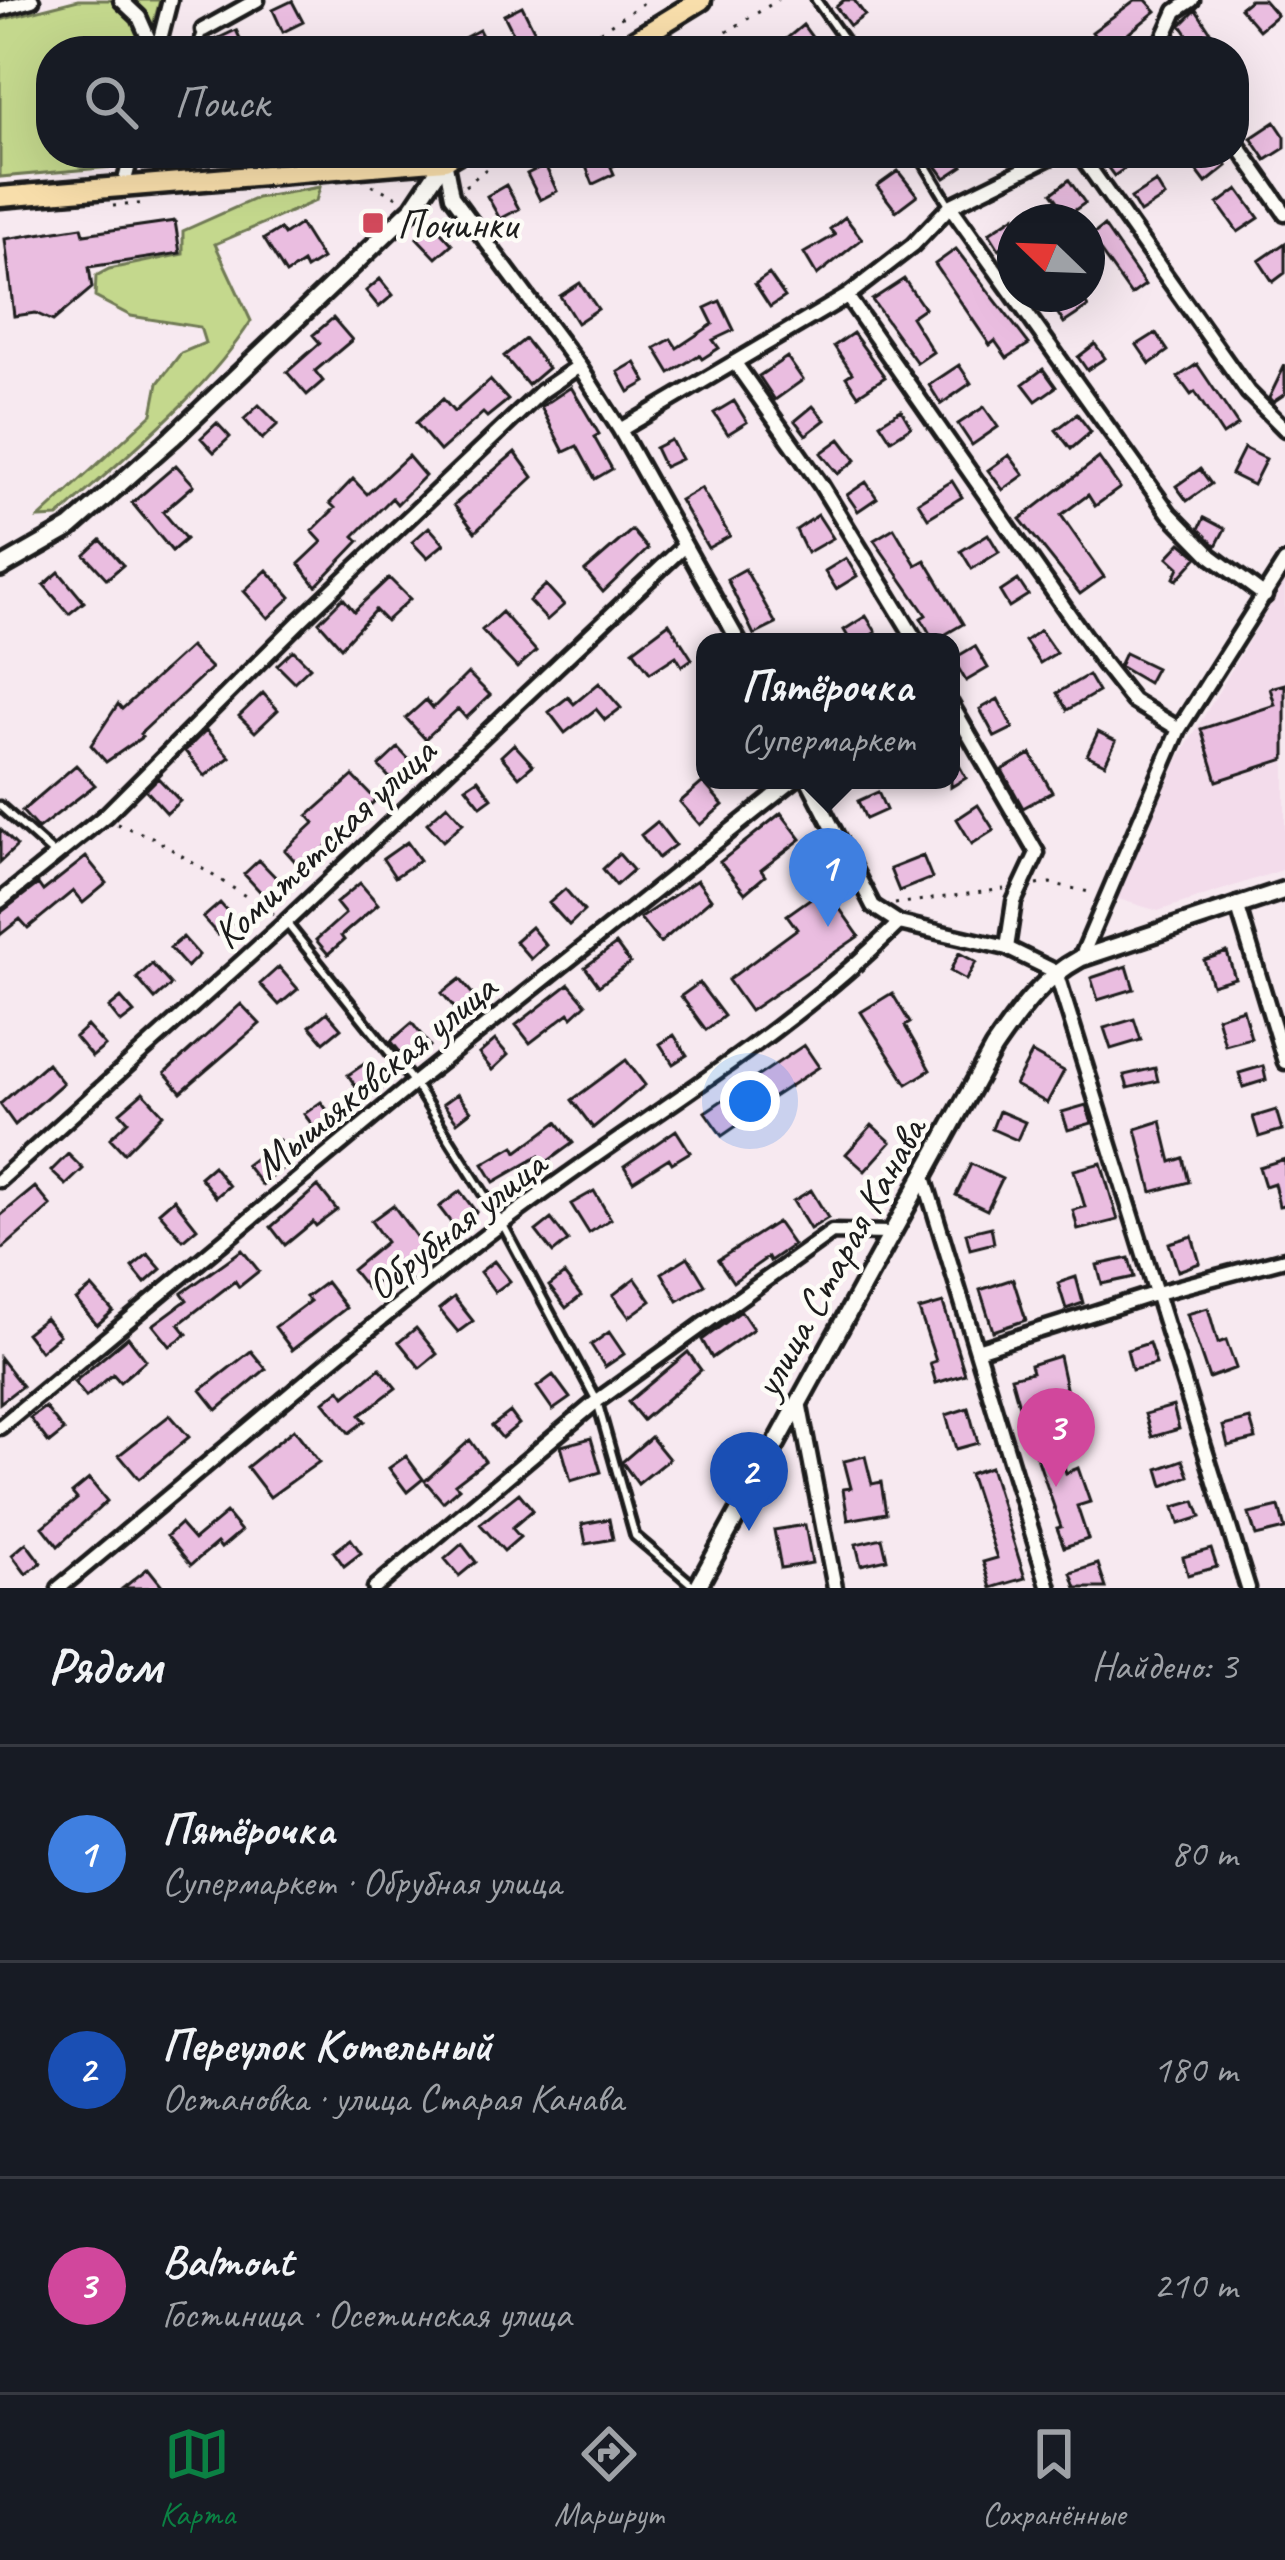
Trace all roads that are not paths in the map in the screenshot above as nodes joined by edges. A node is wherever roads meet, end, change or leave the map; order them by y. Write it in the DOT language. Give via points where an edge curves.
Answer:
graph roads {
  1 [pos="32,0"];
  2 [pos="121,0"];
  3 [pos="170,0"];
  4 [pos="256,0"];
  5 [pos="701,0"];
  6 [pos="816,0"];
  7 [pos="1192,0"];
  8 [pos="0,9"];
  9 [pos="203,30"];
  10 [pos="149,36"];
  11 [pos="160,36"];
  12 [pos="201,36"];
  13 [pos="642,36"];
  14 [pos="841,36"];
  15 [pos="1167,36"];
  16 [pos="1249,161"];
  17 [pos="128,168"];
  18 [pos="335,168"];
  19 [pos="443,168"];
  20 [pos="451,168"];
  21 [pos="927,168"];
  22 [pos="1027,168"];
  23 [pos="1089,168"];
  24 [pos="123,188"];
  25 [pos="1,201"];
  26 [pos="950,206"];
  27 [pos="1285,213"];
  28 [pos="847,296"];
  29 [pos="736,363"];
  30 [pos="579,366"];
  31 [pos="1285,429"];
  32 [pos="620,430"];
  33 [pos="684,546"];
  34 [pos="1285,562"];
  35 [pos="0,568"];
  36 [pos="1264,596"];
  37 [pos="734,633"];
  38 [pos="911,633"];
  39 [pos="960,720"];
  40 [pos="1179,729"];
  41 [pos="783,789"];
  42 [pos="813,789"];
  43 [pos="0,806"];
  44 [pos="55,855"];
  45 [pos="1285,890"];
  46 [pos="0,902"];
  47 [pos="1237,904"];
  48 [pos="286,922"];
  49 [pos="898,923"];
  50 [pos="1007,948"];
  51 [pos="1081,958"];
  52 [pos="1056,972"];
  53 [pos="1285,1062"];
  54 [pos="414,1083"];
  55 [pos="923,1177"];
  56 [pos="0,1180"];
  57 [pos="502,1223"];
  58 [pos="891,1233"];
  59 [pos="1285,1259"];
  60 [pos="1157,1293"];
  61 [pos="977,1350"];
  62 [pos="597,1401"];
  63 [pos="799,1402"];
  64 [pos="0,1427"];
  65 [pos="59,1588"];
  66 [pos="375,1588"];
  67 [pos="696,1588"];
  68 [pos="835,1588"];
  69 [pos="1048,1588"];
  70 [pos="1247,1588"];
  1 -- 8 [label="street"];
  2 -- 10 [label="street"];
  3 -- 11 [label="street"];
  4 -- 9 [label="street"];
  5 -- 13 [label="main road"];
  6 -- 14 [label="lane"];
  7 -- 15 [label="street" via="1175,11"];
  9 -- 12 [label="lane"];
  16 -- 27 [label="street"];
  17 -- 24 [label="street"];
  18 -- 24 [label="main road"];
  19 -- 35 [label="street" via="413,208 172,438 70,528"];
  20 -- 30 [label="street" via="452,196"];
  21 -- 26 [label="lane"];
  22 -- 26 [label="street"];
  23 -- 31 [label="street" via="1248,392"];
  24 -- 25 [label="main road"];
  26 -- 28 [label="street"];
  26 -- 36 [label="street" via="1169,513"];
  28 -- 29 [label="street"];
  28 -- 40 [label="street" via="1103,663 1133,700"];
  29 -- 32 [label="street"];
  29 -- 38 [label="street"];
  30 -- 32 [label="street"];
  30 -- 44 [label="street" via="541,392 106,815"];
  32 -- 33 [label="street"];
  33 -- 37 [label="street"];
  33 -- 48 [label="street, Комитетская улица"];
  34 -- 36 [label="street"];
  36 -- 40 [label="street"];
  39 -- 50 [label="street" via="1037,853 1014,902"];
  40 -- 51 [label="street"];
  41 -- 54 [label="street, Мышьяковская улица"];
  42 -- 49 [label="street" via="873,906"];
  43 -- 44 [label="lane"];
  44 -- 46 [label="street"];
  45 -- 47 [label="street, улица Старая Канава"];
  47 -- 51 [label="street, улица Старая Канава"];
  47 -- 53 [label="street"];
  48 -- 54 [label="lane"];
  48 -- 56 [label="street, Комитетская улица"];
  49 -- 50 [label="street"];
  49 -- 57 [label="street, Обрубная улица" via="851,970 714,1076"];
  50 -- 52 [label="street"];
  51 -- 52 [label="street, улица Старая Канава"];
  52 -- 55 [label="street, улица Старая Канава" via="993,1048"];
  52 -- 60 [label="street"];
  54 -- 57 [label="lane"];
  54 -- 64 [label="street, Мышьяковская улица"];
  55 -- 58 [label="street, улица Старая Канава"];
  55 -- 61 [label="street"];
  57 -- 62 [label="lane"];
  57 -- 65 [label="street, Обрубная улица"];
  58 -- 62 [label="street" via="832,1232"];
  58 -- 63 [label="street, улица Старая Канава"];
  59 -- 60 [label="street"];
  60 -- 61 [label="street"];
  60 -- 70 [label="street"];
  61 -- 69 [label="street"];
  62 -- 66 [label="street"];
  62 -- 67 [label="lane" via="635,1536"];
  63 -- 67 [label="street, улица Старая Канава"];
  63 -- 68 [label="street"];
}
